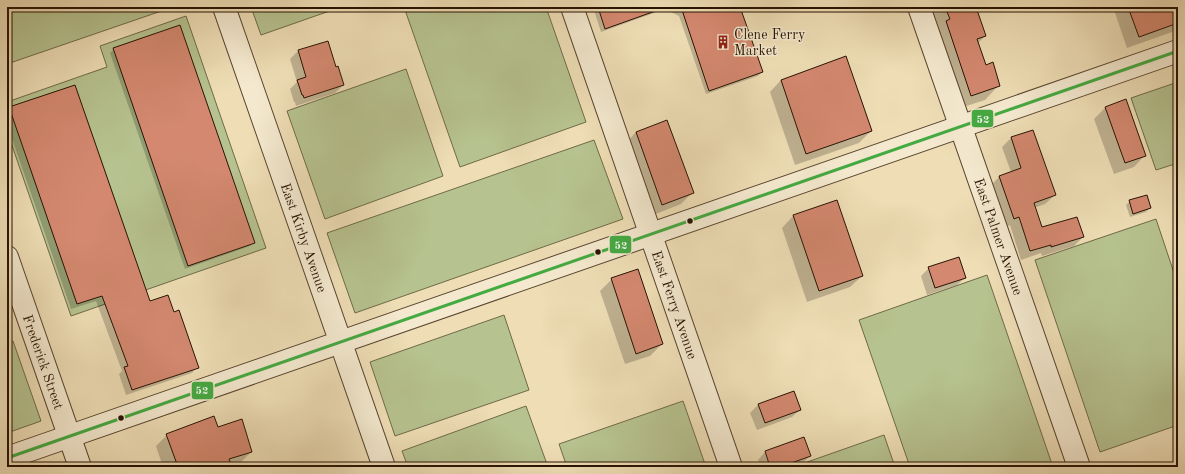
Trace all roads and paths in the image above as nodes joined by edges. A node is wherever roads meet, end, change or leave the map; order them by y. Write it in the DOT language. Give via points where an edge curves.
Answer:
graph roads {
  1 [pos="224,7"];
  2 [pos="572,7"];
  3 [pos="919,7"];
  4 [pos="1178,51"];
  5 [pos="960,126"];
  6 [pos="651,234"];
  7 [pos="7,257"];
  8 [pos="341,342"];
  9 [pos="69,436"];
  10 [pos="7,458"];
  11 [pos="80,467"];
  12 [pos="384,467"];
  13 [pos="731,467"];
  14 [pos="1079,467"];
  1 -- 8 [label="street, East Kirby Avenue"];
  2 -- 6 [label="street, East Ferry Avenue"];
  3 -- 5 [label="street, East Palmer Avenue"];
  4 -- 5 [label="street"];
  5 -- 6 [label="street"];
  5 -- 14 [label="street, East Palmer Avenue"];
  6 -- 8 [label="street"];
  6 -- 13 [label="street, East Ferry Avenue"];
  7 -- 9 [label="street, Frederick Street"];
  8 -- 9 [label="street"];
  8 -- 12 [label="street, East Kirby Avenue"];
  9 -- 10 [label="street"];
  9 -- 11 [label="street, Frederick Street"];
}
